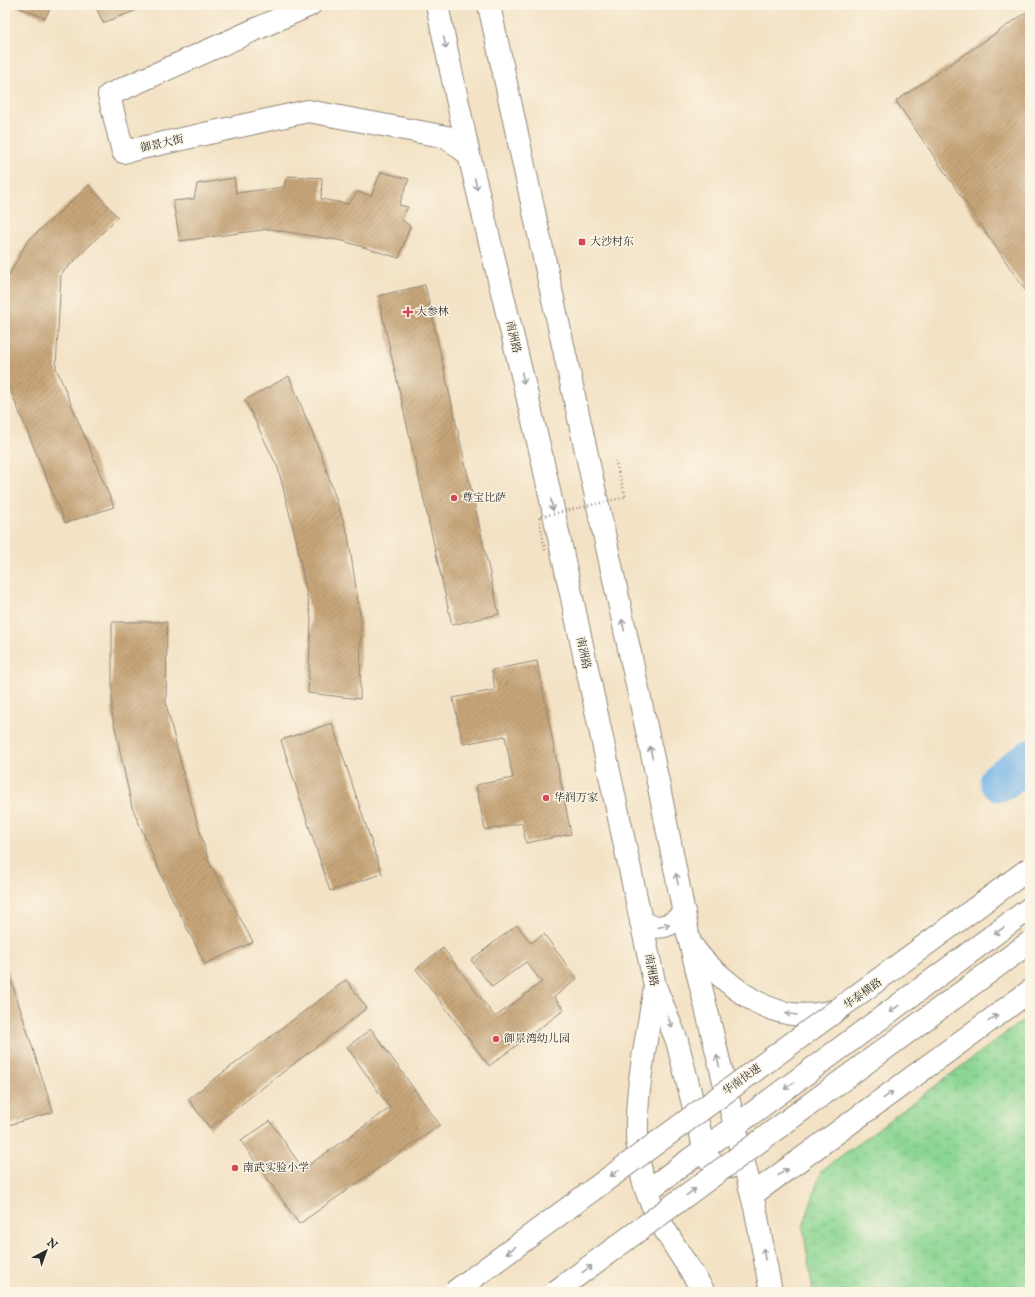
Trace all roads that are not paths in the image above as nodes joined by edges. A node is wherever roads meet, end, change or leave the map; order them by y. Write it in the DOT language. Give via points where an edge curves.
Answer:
graph roads {
  1 [pos="310,5"];
  2 [pos="437,5"];
  3 [pos="489,5"];
  4 [pos="469,155"];
  5 [pos="1030,869"];
  6 [pos="1030,908"];
  7 [pos="684,912"];
  8 [pos="641,922"];
  9 [pos="690,942"];
  10 [pos="1030,942"];
  11 [pos="1030,950"];
  12 [pos="655,986"];
  13 [pos="1030,991"];
  14 [pos="843,1008"];
  15 [pos="727,1095"];
  16 [pos="696,1118"];
  17 [pos="735,1126"];
  18 [pos="704,1149"];
  19 [pos="639,1160"];
  20 [pos="744,1161"];
  21 [pos="647,1191"];
  22 [pos="752,1195"];
  23 [pos="454,1292"];
  24 [pos="555,1292"];
  25 [pos="704,1292"];
  26 [pos="771,1292"];
  1 -- 4 [label="main road, 御景大街" via="108,95 123,152 308,111 447,137"];
  2 -- 4 [label="main road, 南洲路, one-way"];
  7 -- 3 [label="main road, one-way"];
  4 -- 8 [label="main road, 南洲路, one-way" via="542,458"];
  5 -- 14 [label="main road, 华泰横路"];
  5 -- 23 [label="main road, 华南快速, one-way, bridge"];
  6 -- 17 [label="main road, one-way"];
  8 -- 7 [label="main road, one-way" via="652,927 664,927 675,922"];
  7 -- 9 [label="main road"];
  8 -- 12 [label="main road, 南洲路"];
  14 -- 9 [label="main road, one-way" via="806,1016 770,1009 730,985 699,956"];
  15 -- 9 [label="main road, one-way"];
  24 -- 10 [label="main road, one-way, bridge"];
  11 -- 20 [label="main road"];
  12 -- 16 [label="main road, one-way" via="677,1041"];
  12 -- 19 [label="main road, 南洲路" via="640,1074"];
  22 -- 13 [label="main road, one-way"];
  14 -- 15 [label="main road, 华泰横路"];
  15 -- 16 [label="main road, 华泰横路"];
  15 -- 17 [label="main road"];
  16 -- 18 [label="main road"];
  16 -- 19 [label="main road, 华泰横路"];
  17 -- 18 [label="main road"];
  17 -- 20 [label="main road"];
  18 -- 20 [label="main road" via="710,1160 719,1168 731,1167"];
  18 -- 21 [label="main road"];
  19 -- 21 [label="main road, 南洲路"];
  20 -- 22 [label="main road"];
  21 -- 25 [label="main road, 南洲路" via="660,1220"];
  26 -- 22 [label="main road, one-way"];
}
